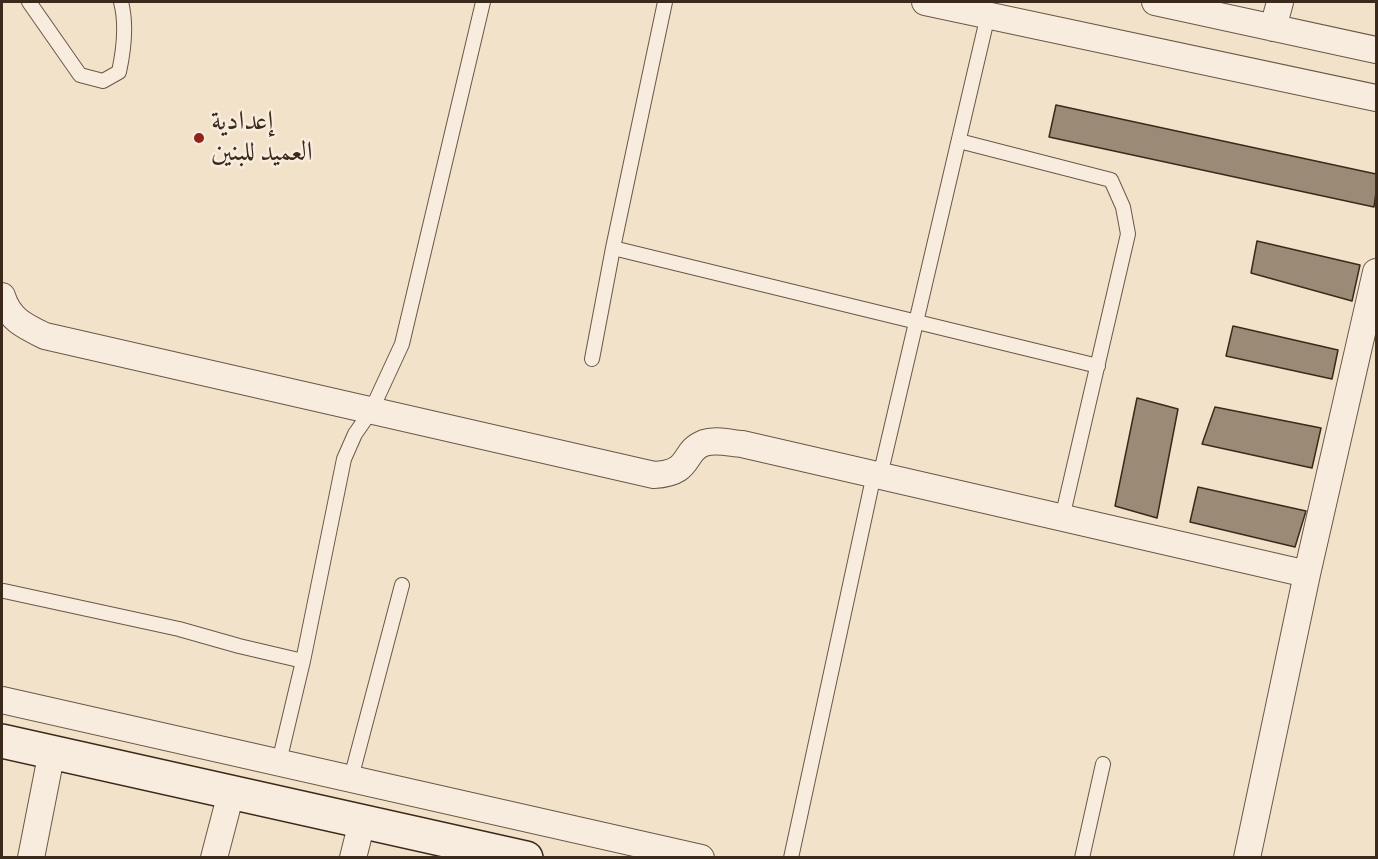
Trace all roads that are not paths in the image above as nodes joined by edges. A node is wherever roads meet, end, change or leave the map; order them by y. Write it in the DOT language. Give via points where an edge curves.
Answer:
graph roads {
  1 [pos="29,2"];
  2 [pos="122,2"];
  3 [pos="483,2"];
  4 [pos="665,2"];
  5 [pos="925,2"];
  6 [pos="1155,2"];
  7 [pos="1280,2"];
  8 [pos="988,15"];
  9 [pos="1273,28"];
  10 [pos="1377,50"];
  11 [pos="1377,98"];
  12 [pos="958,141"];
  13 [pos="613,248"];
  14 [pos="1377,272"];
  15 [pos="2,296"];
  16 [pos="916,322"];
  17 [pos="592,359"];
  18 [pos="1098,366"];
  19 [pos="371,411"];
  20 [pos="877,475"];
  21 [pos="1062,518"];
  22 [pos="1307,574"];
  23 [pos="402,585"];
  24 [pos="4,591"];
  25 [pos="303,660"];
  26 [pos="2,699"];
  27 [pos="2,741"];
  28 [pos="52,751"];
  29 [pos="279,762"];
  30 [pos="1104,764"];
  31 [pos="351,778"];
  32 [pos="231,793"];
  33 [pos="362,822"];
  34 [pos="31,858"];
  35 [pos="213,858"];
  36 [pos="352,858"];
  37 [pos="526,858"];
  38 [pos="701,858"];
  39 [pos="791,858"];
  40 [pos="1082,858"];
  41 [pos="1247,858"];
  1 -- 2 [label="lane" via="80,75 102,81 119,72 124,45"];
  3 -- 19 [label="lane" via="402,344"];
  4 -- 13 [label="lane"];
  5 -- 8 [label="street"];
  6 -- 9 [label="street"];
  7 -- 9 [label="street"];
  8 -- 11 [label="street"];
  8 -- 12 [label="lane"];
  9 -- 10 [label="street"];
  12 -- 16 [label="lane"];
  12 -- 18 [label="lane" via="1111,180 1123,207 1128,234"];
  13 -- 16 [label="lane"];
  13 -- 17 [label="lane"];
  14 -- 22 [label="street"];
  15 -- 19 [label="street" via="9,314 45,336"];
  16 -- 18 [label="lane"];
  16 -- 20 [label="lane"];
  18 -- 21 [label="lane"];
  19 -- 20 [label="street" via="654,475 670,474 684,466 694,450 714,441"];
  19 -- 25 [label="lane" via="344,459"];
  20 -- 21 [label="street"];
  20 -- 39 [label="lane"];
  21 -- 22 [label="street"];
  22 -- 41 [label="street"];
  23 -- 31 [label="lane"];
  24 -- 25 [label="lane"];
  25 -- 29 [label="lane"];
  26 -- 29 [label="street"];
  27 -- 28 [label="street"];
  28 -- 32 [label="street"];
  28 -- 34 [label="street"];
  29 -- 31 [label="street"];
  30 -- 40 [label="lane"];
  31 -- 38 [label="street"];
  32 -- 33 [label="street"];
  32 -- 35 [label="street"];
  33 -- 36 [label="street"];
  33 -- 37 [label="street"];
}
